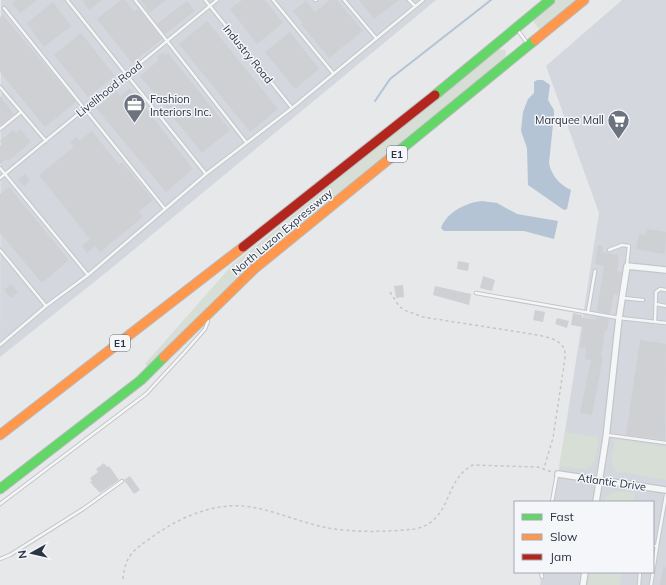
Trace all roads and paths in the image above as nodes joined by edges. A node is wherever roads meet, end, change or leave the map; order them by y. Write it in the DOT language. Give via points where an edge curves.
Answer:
graph roads {
  1 [pos="67,0"];
  2 [pos="135,0"];
  3 [pos="205,0"];
  4 [pos="217,0"];
  5 [pos="273,0"];
  6 [pos="344,0"];
  7 [pos="409,0"];
  8 [pos="423,0"];
  9 [pos="550,0"];
  10 [pos="584,0"];
  11 [pos="210,6"];
  12 [pos="415,6"];
  13 [pos="4,8"];
  14 [pos="516,28"];
  15 [pos="376,38"];
  16 [pos="167,41"];
  17 [pos="529,45"];
  18 [pos="333,73"];
  19 [pos="126,74"];
  20 [pos="0,87"];
  21 [pos="85,108"];
  22 [pos="292,108"];
  23 [pos="21,112"];
  24 [pos="0,130"];
  25 [pos="46,141"];
  26 [pos="246,142"];
  27 [pos="0,168"];
  28 [pos="5,174"];
  29 [pos="206,174"];
  30 [pos="0,178"];
  31 [pos="165,209"];
  32 [pos="0,250"];
  33 [pos="609,250"];
  34 [pos="627,266"];
  35 [pos="666,270"];
  36 [pos="595,271"];
  37 [pos="88,275"];
  38 [pos="666,290"];
  39 [pos="390,292"];
  40 [pos="476,293"];
  41 [pos="622,298"];
  42 [pos="643,300"];
  43 [pos="656,304"];
  44 [pos="46,306"];
  45 [pos="666,306"];
  46 [pos="211,309"];
  47 [pos="588,312"];
  48 [pos="619,318"];
  49 [pos="655,322"];
  50 [pos="666,324"];
  51 [pos="0,344"];
  52 [pos="0,435"];
  53 [pos="606,436"];
  54 [pos="666,444"];
  55 [pos="544,468"];
  56 [pos="557,474"];
  57 [pos="599,480"];
  58 [pos="122,481"];
  59 [pos="0,489"];
  60 [pos="666,490"];
  61 [pos="666,495"];
  62 [pos="552,501"];
  63 [pos="596,501"];
  64 [pos="0,504"];
  65 [pos="657,546"];
  66 [pos="0,559"];
  67 [pos="654,566"];
  68 [pos="540,573"];
  69 [pos="585,573"];
  70 [pos="640,573"];
  71 [pos="653,573"];
  72 [pos="542,577"];
  73 [pos="123,579"];
  74 [pos="582,585"];
  75 [pos="639,585"];
  76 [pos="651,585"];
  1 -- 19 [label="lane"];
  2 -- 16 [label="lane"];
  3 -- 11 [label="lane, Industry Road"];
  4 -- 11 [label="lane, Livelihood Road"];
  5 -- 18 [label="lane"];
  6 -- 15 [label="lane"];
  7 -- 12 [label="lane"];
  8 -- 12 [label="lane"];
  9 -- 14 [label="highway, North Luzon Expressway / E1"];
  10 -- 17 [label="highway, North Luzon Expressway / E1"];
  11 -- 16 [label="lane, Livelihood Road"];
  11 -- 22 [label="lane, Industry Road"];
  12 -- 15 [label="lane"];
  13 -- 21 [label="lane"];
  14 -- 17 [label="lane"];
  14 -- 52 [label="highway, North Luzon Expressway / E1" via="240,250"];
  15 -- 18 [label="lane"];
  16 -- 19 [label="lane, Livelihood Road"];
  16 -- 26 [label="lane"];
  17 -- 46 [label="highway, North Luzon Expressway / E1" via="254,269"];
  18 -- 22 [label="lane"];
  19 -- 21 [label="lane, Livelihood Road"];
  19 -- 29 [label="lane"];
  20 -- 23 [label="lane"];
  21 -- 25 [label="lane, Livelihood Road"];
  21 -- 31 [label="lane"];
  22 -- 26 [label="lane"];
  23 -- 24 [label="lane"];
  23 -- 25 [label="lane"];
  25 -- 28 [label="lane, Livelihood Road"];
  26 -- 29 [label="lane"];
  27 -- 28 [label="lane"];
  28 -- 30 [label="lane, Livelihood Road"];
  28 -- 37 [label="lane"];
  29 -- 31 [label="lane"];
  31 -- 37 [label="lane"];
  32 -- 44 [label="lane"];
  33 -- 34 [label="lane" via="622,245 629,246"];
  34 -- 35 [label="street"];
  34 -- 41 [label="street"];
  36 -- 47 [label="lane"];
  37 -- 44 [label="lane"];
  38 -- 43 [label="lane" via="657,290"];
  39 -- 55 [label="path" via="404,310 423,317 538,335 555,339 560,343 565,358 553,438"];
  40 -- 47 [label="lane"];
  41 -- 42 [label="lane"];
  41 -- 48 [label="street"];
  43 -- 45 [label="lane"];
  43 -- 49 [label="lane"];
  44 -- 51 [label="lane"];
  46 -- 59 [label="highway, North Luzon Expressway / E1" via="141,380"];
  46 -- 64 [label="lane" via="205,329 146,394"];
  47 -- 48 [label="lane"];
  48 -- 49 [label="lane"];
  48 -- 53 [label="street"];
  49 -- 50 [label="lane"];
  53 -- 54 [label="lane"];
  53 -- 57 [label="street"];
  55 -- 56 [label="path"];
  55 -- 73 [label="path" via="473,466 457,479 436,519 424,527 415,529 333,529 250,507 204,511 173,523 134,550 126,561"];
  56 -- 57 [label="street, Atlantic Drive"];
  56 -- 62 [label="lane"];
  57 -- 60 [label="street, Atlantic Drive"];
  57 -- 63 [label="street"];
  58 -- 66 [label="lane" via="83,509"];
  61 -- 65 [label="lane"];
  65 -- 67 [label="lane"];
  68 -- 72 [label="lane"];
  69 -- 74 [label="street"];
  70 -- 75 [label="lane"];
  71 -- 76 [label="lane"];
}
